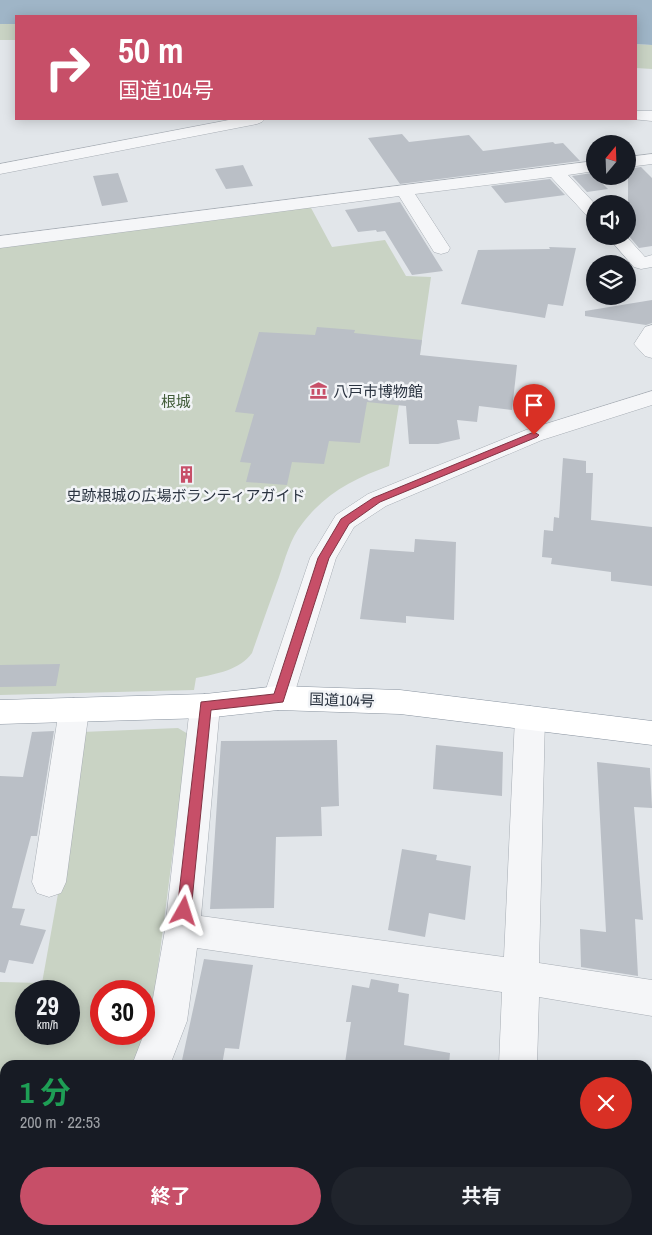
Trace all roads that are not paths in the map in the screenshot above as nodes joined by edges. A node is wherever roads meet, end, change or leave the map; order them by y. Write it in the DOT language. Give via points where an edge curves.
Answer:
graph roads {
  1 [pos="637,116"];
  2 [pos="652,116"];
  3 [pos="252,120"];
  4 [pos="652,159"];
  5 [pos="636,161"];
  6 [pos="586,167"];
  7 [pos="0,169"];
  8 [pos="555,171"];
  9 [pos="404,190"];
  10 [pos="586,204"];
  11 [pos="0,242"];
  12 [pos="624,245"];
  13 [pos="441,248"];
  14 [pos="652,261"];
  15 [pos="652,331"];
  16 [pos="652,352"];
  17 [pos="652,398"];
  18 [pos="278,698"];
  19 [pos="205,706"];
  20 [pos="74,710"];
  21 [pos="0,712"];
  22 [pos="530,718"];
  23 [pos="652,733"];
  24 [pos="49,882"];
  25 [pos="182,930"];
  26 [pos="520,977"];
  27 [pos="652,998"];
  28 [pos="153,1060"];
  29 [pos="518,1060"];
  1 -- 2 [label="street"];
  3 -- 7 [label="street"];
  4 -- 5 [label="street"];
  6 -- 8 [label="street"];
  8 -- 9 [label="street"];
  8 -- 10 [label="street"];
  9 -- 11 [label="street"];
  9 -- 13 [label="street"];
  12 -- 14 [label="street" via="641,263"];
  15 -- 16 [label="street" via="644,344"];
  17 -- 18 [label="street" via="534,435 377,500 345,521 323,558"];
  18 -- 19 [label="highway, 国道104号"];
  18 -- 22 [label="highway, 国道104号" via="400,702"];
  19 -- 20 [label="highway, 国道104号"];
  19 -- 25 [label="street"];
  20 -- 21 [label="highway, 国道104号"];
  20 -- 24 [label="street"];
  22 -- 23 [label="highway, 国道104号"];
  22 -- 26 [label="street"];
  25 -- 26 [label="street"];
  25 -- 28 [label="street" via="168,1021"];
  26 -- 27 [label="street"];
  26 -- 29 [label="street"];
}
